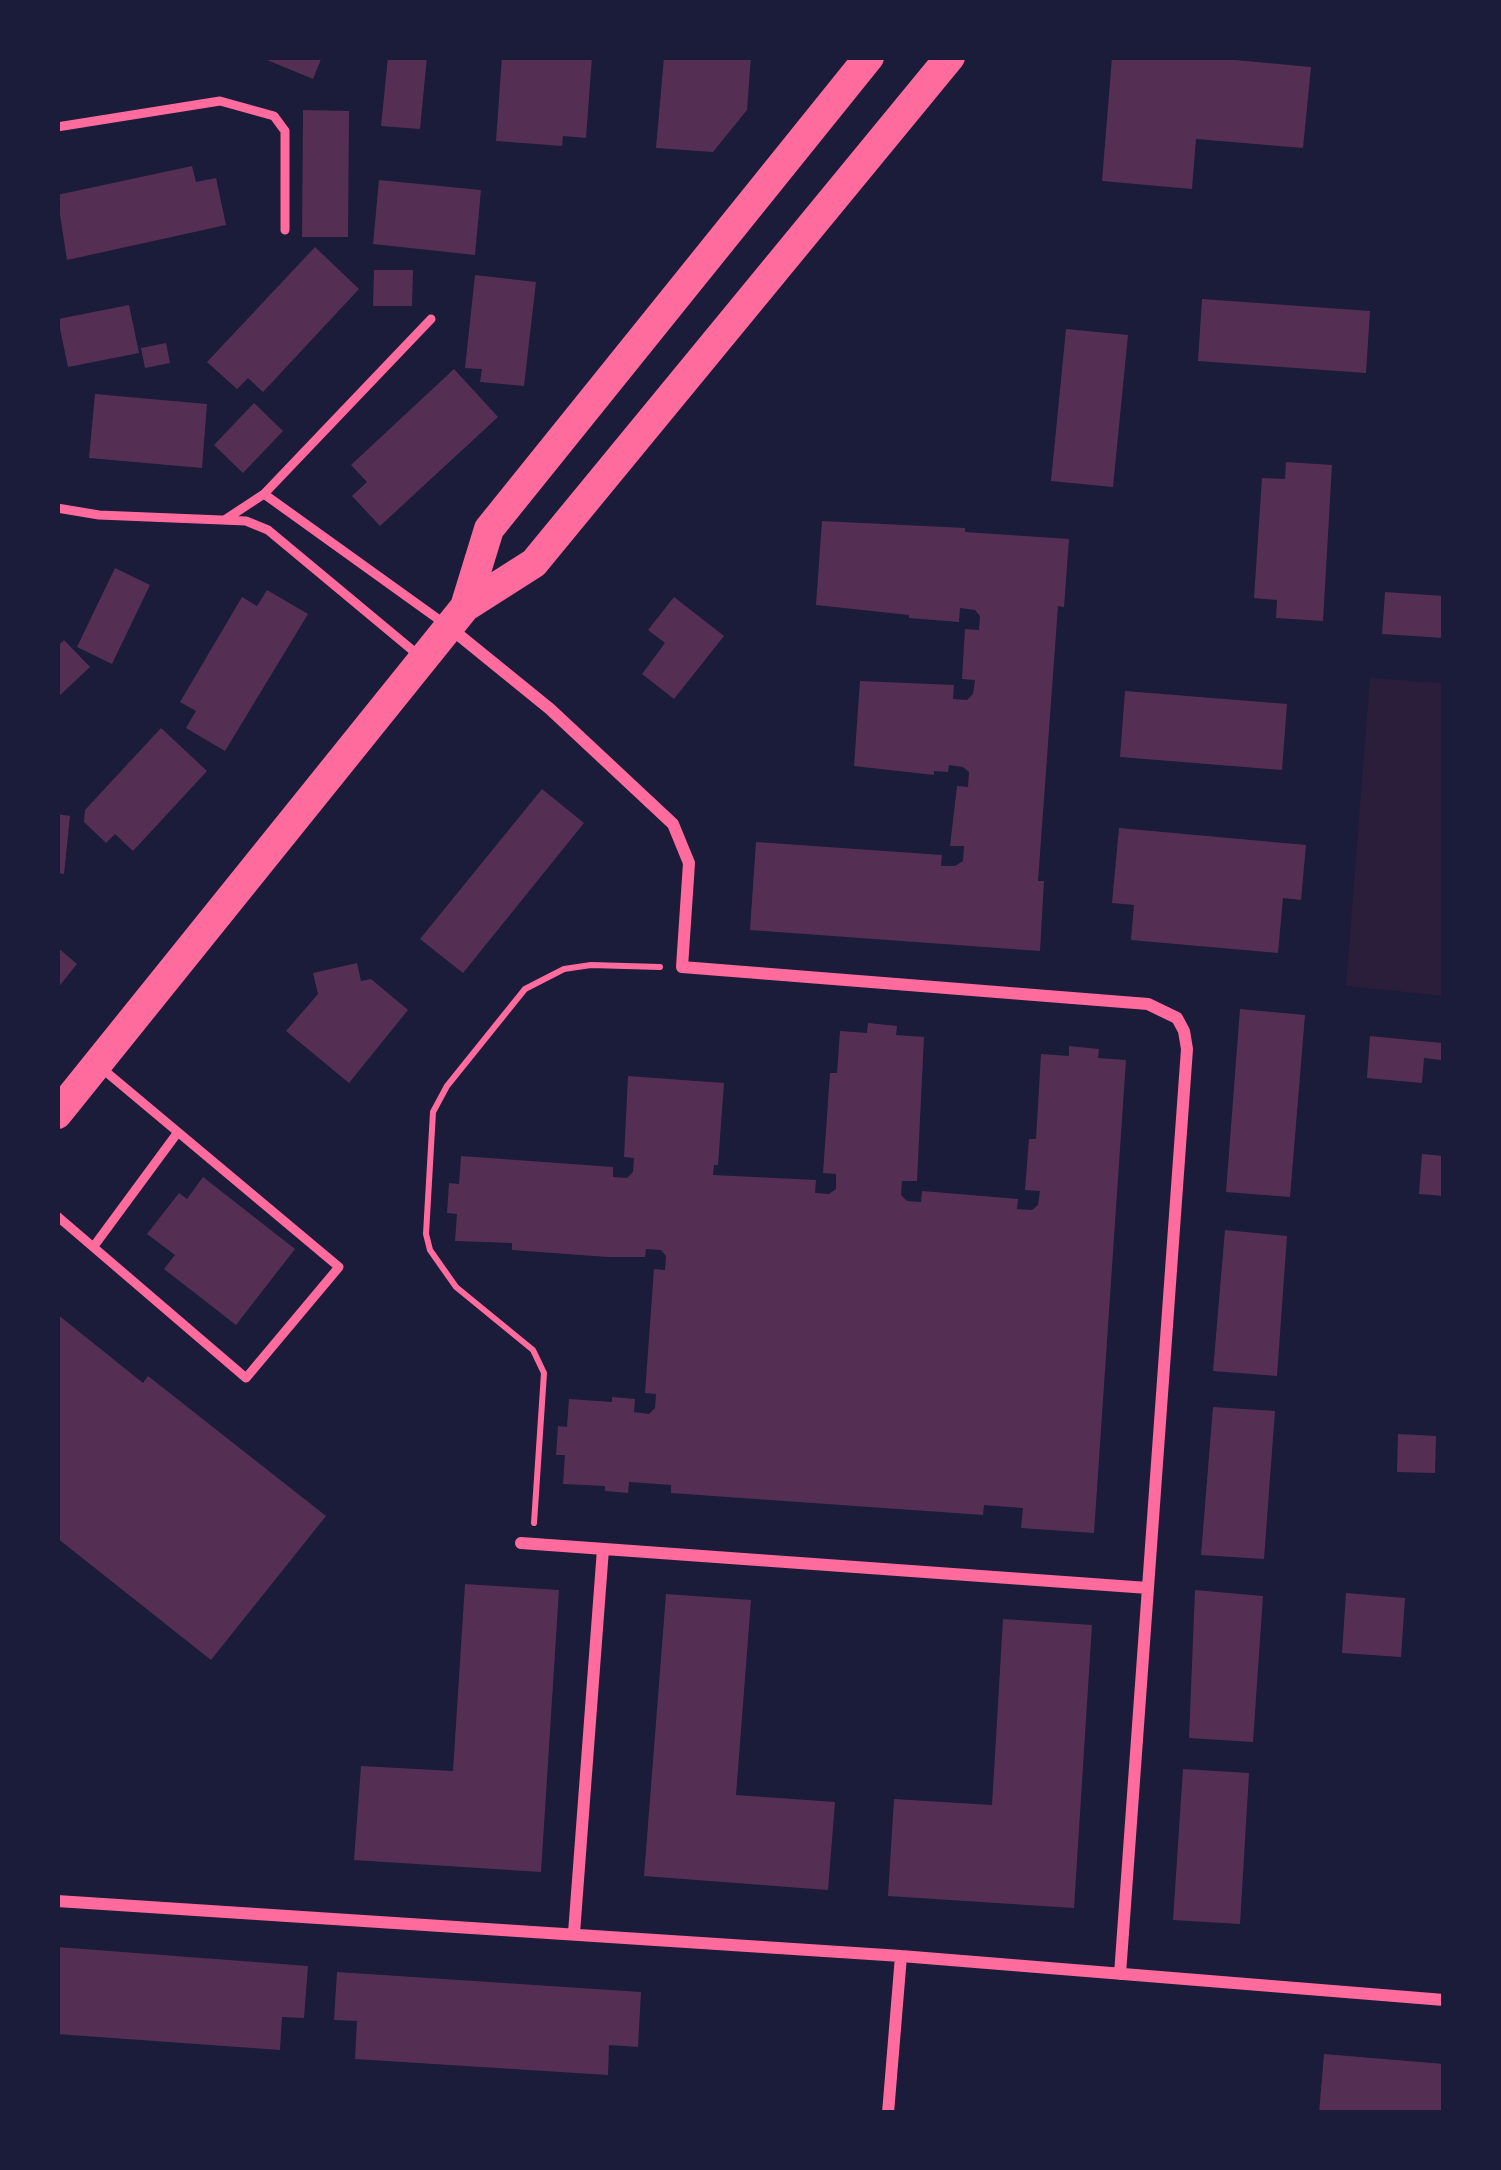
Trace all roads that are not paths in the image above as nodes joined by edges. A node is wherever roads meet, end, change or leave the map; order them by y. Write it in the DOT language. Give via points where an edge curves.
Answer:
graph roads {
  1 [pos="869,57"];
  2 [pos="950,57"];
  3 [pos="57,127"];
  4 [pos="286,230"];
  5 [pos="431,319"];
  6 [pos="264,494"];
  7 [pos="57,508"];
  8 [pos="226,519"];
  9 [pos="457,617"];
  10 [pos="423,659"];
  11 [pos="95,1063"];
  12 [pos="57,1114"];
  13 [pos="178,1132"];
  14 [pos="57,1216"];
  15 [pos="94,1246"];
  16 [pos="527,1544"];
  17 [pos="603,1549"];
  18 [pos="1148,1588"];
  19 [pos="57,1900"];
  20 [pos="574,1933"];
  21 [pos="901,1956"];
  22 [pos="1120,1974"];
  23 [pos="1444,2000"];
  24 [pos="888,2113"];
  1 -- 9 [label="main road" via="489,529"];
  2 -- 9 [label="main road" via="534,563"];
  3 -- 4 [label="lane" via="220,101 274,116 285,131"];
  5 -- 6 [label="lane"];
  6 -- 8 [label="lane"];
  6 -- 9 [label="lane"];
  7 -- 8 [label="lane"];
  8 -- 10 [label="lane" via="268,530"];
  9 -- 10 [label="main road"];
  9 -- 18 [label="street" via="674,824 689,862 682,967 1148,1004 1177,1018 1187,1049"];
  10 -- 11 [label="main road"];
  11 -- 12 [label="main road"];
  11 -- 13 [label="lane"];
  13 -- 15 [label="lane"];
  13 -- 15 [label="lane" via="339,1267 246,1378"];
  14 -- 15 [label="lane"];
  16 -- 17 [label="street"];
  17 -- 18 [label="street"];
  17 -- 20 [label="street"];
  18 -- 22 [label="street"];
  19 -- 20 [label="street"];
  20 -- 21 [label="street"];
  21 -- 22 [label="street"];
  21 -- 24 [label="street"];
  22 -- 23 [label="street"];
}
